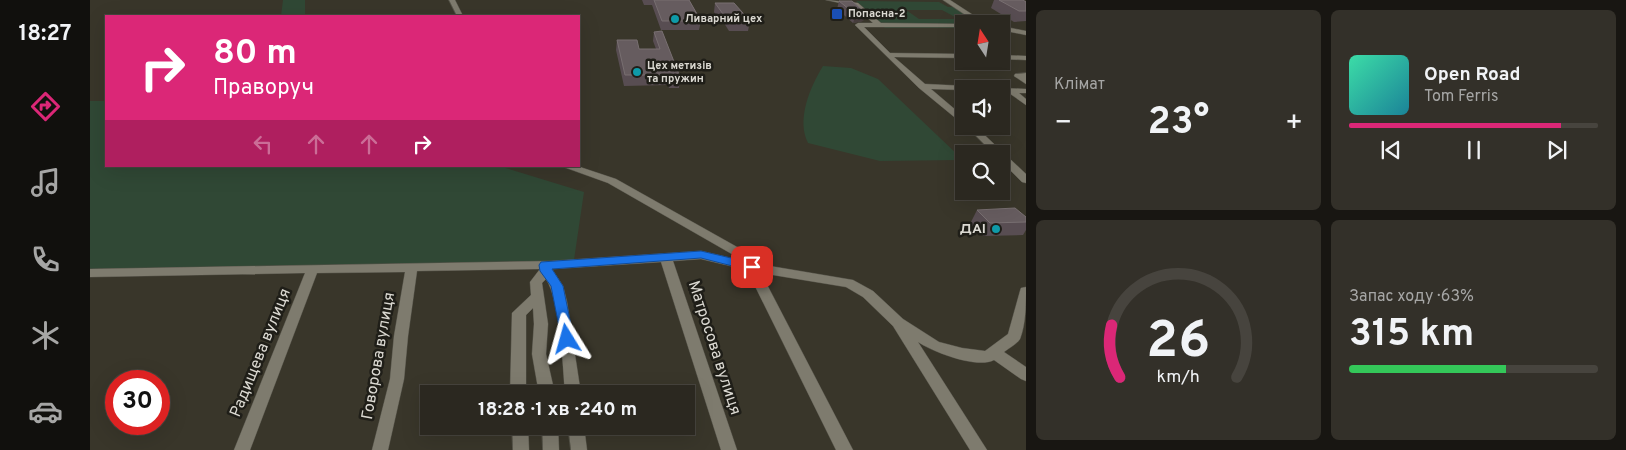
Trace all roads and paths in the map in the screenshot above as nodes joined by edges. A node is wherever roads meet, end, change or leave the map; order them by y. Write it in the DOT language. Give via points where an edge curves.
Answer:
graph roads {
  1 [pos="452,0"];
  2 [pos="829,0"];
  3 [pos="946,0"];
  4 [pos="460,15"];
  5 [pos="970,15"];
  6 [pos="879,25"];
  7 [pos="955,25"];
  8 [pos="1010,28"];
  9 [pos="1026,28"];
  10 [pos="1010,30"];
  11 [pos="1026,33"];
  12 [pos="888,55"];
  13 [pos="955,56"];
  14 [pos="1010,57"];
  15 [pos="1026,58"];
  16 [pos="1026,75"];
  17 [pos="1026,82"];
  18 [pos="922,86"];
  19 [pos="955,88"];
  20 [pos="1012,90"];
  21 [pos="1026,91"];
  22 [pos="1026,103"];
  23 [pos="955,114"];
  24 [pos="980,135"];
  25 [pos="990,145"];
  26 [pos="1010,164"];
  27 [pos="569,167"];
  28 [pos="1026,180"];
  29 [pos="666,257"];
  30 [pos="412,267"];
  31 [pos="752,267"];
  32 [pos="313,268"];
  33 [pos="546,268"];
  34 [pos="769,270"];
  35 [pos="90,273"];
  36 [pos="1026,291"];
  37 [pos="538,296"];
  38 [pos="898,322"];
  39 [pos="939,348"];
  40 [pos="994,352"];
  41 [pos="924,362"];
  42 [pos="1026,375"];
  43 [pos="517,385"];
  44 [pos="545,385"];
  45 [pos="572,385"];
  46 [pos="520,435"];
  47 [pos="550,435"];
  48 [pos="577,435"];
  49 [pos="242,450"];
  50 [pos="380,450"];
  51 [pos="521,450"];
  52 [pos="551,450"];
  53 [pos="579,450"];
  54 [pos="729,450"];
  55 [pos="845,450"];
  56 [pos="979,450"];
  1 -- 4 [label="street"];
  2 -- 6 [label="street" via="856,4"];
  3 -- 5 [label="street"];
  6 -- 7 [label="street"];
  6 -- 12 [label="street" via="858,25"];
  8 -- 9 [label="street"];
  10 -- 11 [label="street"];
  12 -- 13 [label="street"];
  12 -- 18 [label="street"];
  14 -- 15 [label="street"];
  16 -- 17 [label="street" via="1018,76"];
  18 -- 19 [label="street"];
  18 -- 23 [label="street"];
  20 -- 21 [label="street"];
  20 -- 22 [label="street"];
  24 -- 25 [label="street"];
  26 -- 28 [label="street"];
  27 -- 34 [label="street" via="612,180"];
  29 -- 31 [label="street" via="701,255"];
  29 -- 33 [label="street"];
  29 -- 54 [label="street, Матросова вулиця"];
  30 -- 32 [label="street"];
  30 -- 33 [label="street"];
  30 -- 50 [label="street, Говорова вулиця" via="397,379"];
  31 -- 34 [label="street"];
  31 -- 55 [label="street"];
  32 -- 35 [label="street"];
  32 -- 49 [label="street, Радищева вулиця"];
  33 -- 37 [label="street" via="536,282"];
  33 -- 45 [label="street" via="557,286 565,320"];
  34 -- 38 [label="street" via="849,283 868,294"];
  36 -- 40 [label="street" via="1014,337"];
  37 -- 43 [label="street" via="519,313"];
  37 -- 44 [label="street" via="541,324 539,354"];
  38 -- 39 [label="street"];
  38 -- 41 [label="street"];
  39 -- 40 [label="street" via="987,357"];
  39 -- 41 [label="street" via="927,352"];
  40 -- 42 [label="street"];
  41 -- 56 [label="street"];
  46 -- 51 [label="street"];
  47 -- 52 [label="street"];
  48 -- 53 [label="street"];
}
